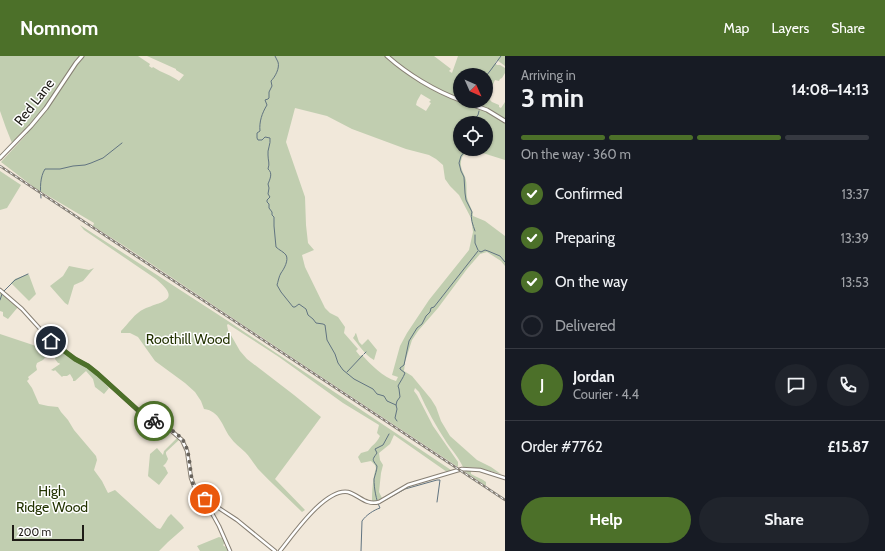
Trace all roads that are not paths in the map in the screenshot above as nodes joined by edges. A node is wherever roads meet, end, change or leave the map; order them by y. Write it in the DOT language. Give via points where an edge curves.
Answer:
graph roads {
  1 [pos="82,56"];
  2 [pos="386,56"];
  3 [pos="453,98"];
  4 [pos="481,108"];
  5 [pos="505,121"];
  6 [pos="0,158"];
  7 [pos="0,290"];
  8 [pos="505,478"];
  9 [pos="204,499"];
  10 [pos="211,503"];
  11 [pos="208,506"];
  12 [pos="230,551"];
  13 [pos="275,551"];
  14 [pos="280,551"];
  1 -- 6 [label="street, Red Lane" via="34,123"];
  2 -- 3 [label="street" via="420,80"];
  4 -- 5 [label="street"];
  7 -- 9 [label="street" via="22,309 51,341 98,374 142,414 180,437 186,447 193,484"];
  8 -- 14 [label="street" via="480,470 462,469 408,485 378,502 369,503 342,492 333,495 316,508"];
  9 -- 10 [label="street"];
  9 -- 11 [label="street"];
  10 -- 11 [label="street"];
  10 -- 13 [label="street" via="238,520"];
  11 -- 12 [label="street"];
}
